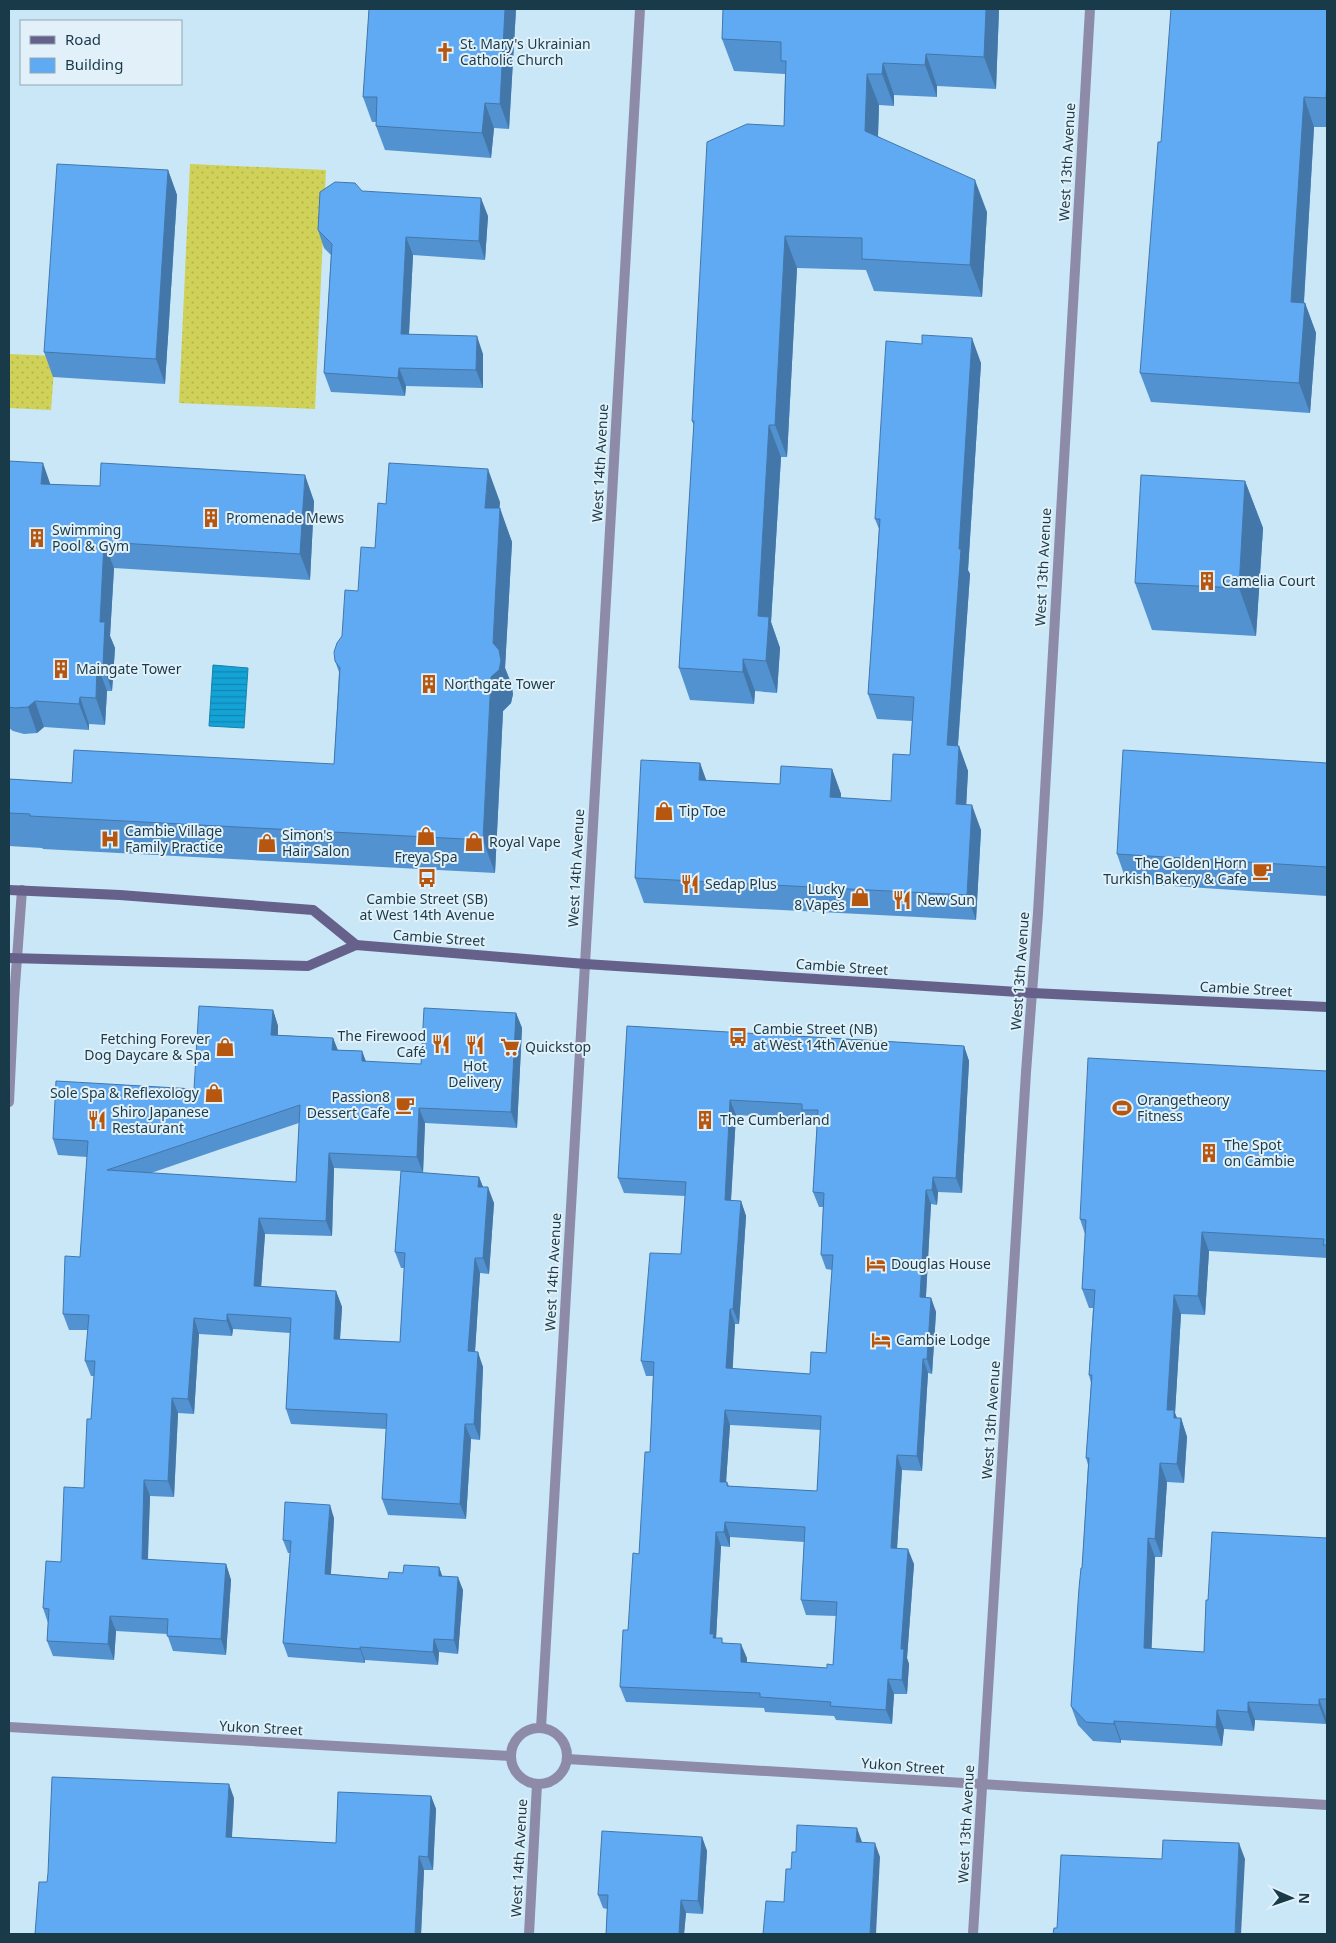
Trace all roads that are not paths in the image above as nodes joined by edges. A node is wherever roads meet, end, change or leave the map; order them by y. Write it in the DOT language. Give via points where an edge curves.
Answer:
graph roads {
  1 [pos="640,9"];
  2 [pos="1090,9"];
  3 [pos="9,890"];
  4 [pos="22,890"];
  5 [pos="356,945"];
  6 [pos="13,958"];
  7 [pos="585,964"];
  8 [pos="1032,993"];
  9 [pos="1327,1007"];
  10 [pos="9,1102"];
  11 [pos="9,1728"];
  12 [pos="541,1728"];
  13 [pos="511,1756"];
  14 [pos="568,1759"];
  15 [pos="538,1784"];
  16 [pos="982,1784"];
  17 [pos="1327,1805"];
  18 [pos="529,1934"];
  19 [pos="973,1934"];
  1 -- 7 [label="street, West 14th Avenue"];
  2 -- 8 [label="street, West 13th Avenue"];
  3 -- 4 [label="main road"];
  4 -- 5 [label="main road" via="313,910"];
  4 -- 6 [label="street"];
  5 -- 6 [label="main road, Cambie Street" via="308,966"];
  5 -- 7 [label="main road, Cambie Street"];
  6 -- 10 [label="street"];
  7 -- 8 [label="main road, Cambie Street"];
  7 -- 12 [label="street, West 14th Avenue"];
  8 -- 9 [label="main road, Cambie Street"];
  8 -- 16 [label="street, West 13th Avenue"];
  11 -- 13 [label="street, Yukon Street"];
  12 -- 13 [label="street" via="524,1732 513,1747"];
  12 -- 14 [label="street" via="550,1730 563,1741"];
  13 -- 15 [label="street" via="512,1764 522,1778"];
  14 -- 15 [label="street" via="554,1780"];
  14 -- 16 [label="street, Yukon Street"];
  15 -- 18 [label="street, West 14th Avenue"];
  16 -- 17 [label="street, Yukon Street"];
  16 -- 19 [label="street, West 13th Avenue"];
}
